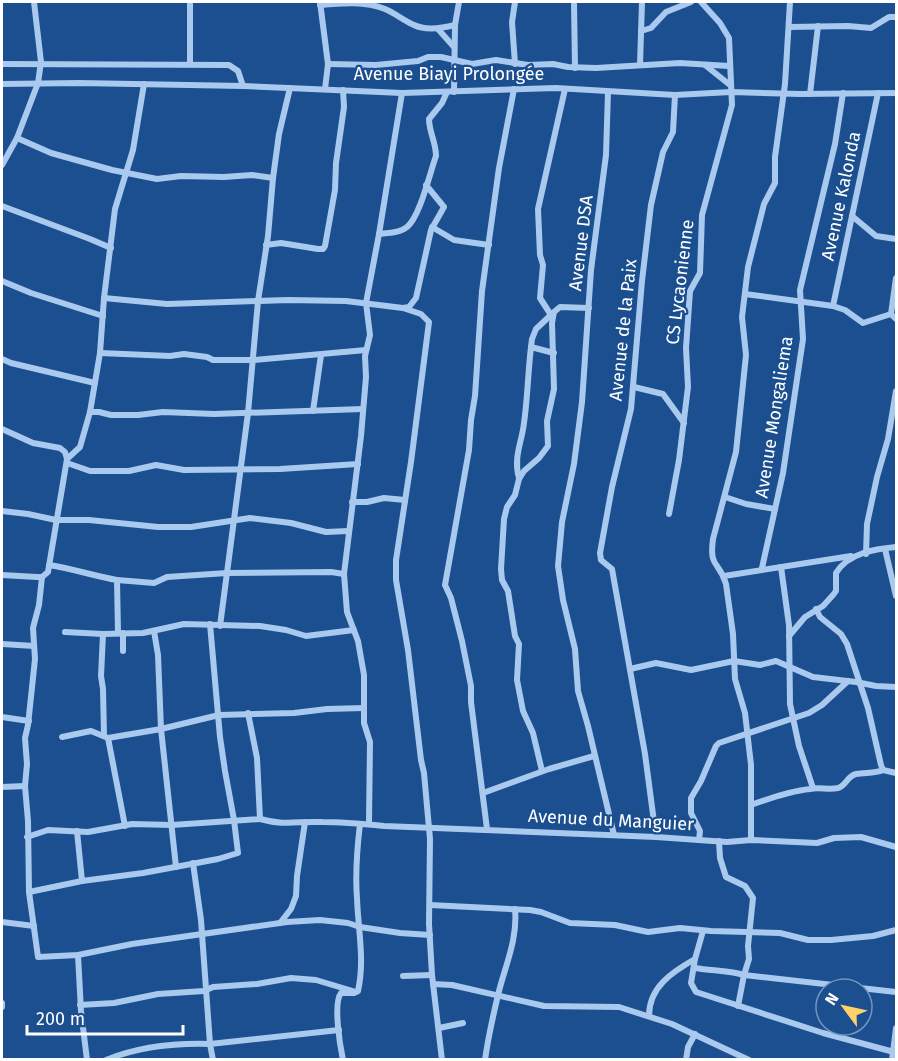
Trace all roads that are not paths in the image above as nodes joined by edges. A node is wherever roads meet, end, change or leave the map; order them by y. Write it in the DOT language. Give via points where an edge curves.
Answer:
graph roads {
  1 [pos="34,2"];
  2 [pos="189,2"];
  3 [pos="459,2"];
  4 [pos="515,2"];
  5 [pos="574,2"];
  6 [pos="642,2"];
  7 [pos="691,2"];
  8 [pos="701,2"];
  9 [pos="790,2"];
  10 [pos="320,3"];
  11 [pos="897,17"];
  12 [pos="455,25"];
  13 [pos="818,26"];
  14 [pos="790,27"];
  15 [pos="438,29"];
  16 [pos="641,31"];
  17 [pos="454,47"];
  18 [pos="456,59"];
  19 [pos="41,62"];
  20 [pos="328,63"];
  21 [pos="515,63"];
  22 [pos="2,64"];
  23 [pos="190,64"];
  24 [pos="705,64"];
  25 [pos="640,65"];
  26 [pos="729,66"];
  27 [pos="575,68"];
  28 [pos="38,83"];
  29 [pos="2,84"];
  30 [pos="144,84"];
  31 [pos="243,86"];
  32 [pos="290,88"];
  33 [pos="731,88"];
  34 [pos="325,89"];
  35 [pos="514,89"];
  36 [pos="565,89"];
  37 [pos="343,90"];
  38 [pos="447,92"];
  39 [pos="454,92"];
  40 [pos="608,92"];
  41 [pos="402,93"];
  42 [pos="843,93"];
  43 [pos="879,93"];
  44 [pos="897,93"];
  45 [pos="783,94"];
  46 [pos="810,94"];
  47 [pos="675,95"];
  48 [pos="17,138"];
  49 [pos="2,165"];
  50 [pos="126,172"];
  51 [pos="273,178"];
  52 [pos="426,185"];
  53 [pos="2,206"];
  54 [pos="852,216"];
  55 [pos="432,226"];
  56 [pos="379,234"];
  57 [pos="897,239"];
  58 [pos="266,245"];
  59 [pos="489,245"];
  60 [pos="111,248"];
  61 [pos="897,278"];
  62 [pos="2,281"];
  63 [pos="745,294"];
  64 [pos="104,298"];
  65 [pos="258,301"];
  66 [pos="801,301"];
  67 [pos="366,303"];
  68 [pos="833,306"];
  69 [pos="404,308"];
  70 [pos="588,308"];
  71 [pos="553,313"];
  72 [pos="891,314"];
  73 [pos="103,316"];
  74 [pos="897,319"];
  75 [pos="531,347"];
  76 [pos="366,350"];
  77 [pos="100,353"];
  78 [pos="554,353"];
  79 [pos="321,355"];
  80 [pos="2,359"];
  81 [pos="254,360"];
  82 [pos="95,383"];
  83 [pos="634,387"];
  84 [pos="897,391"];
  85 [pos="363,409"];
  86 [pos="313,411"];
  87 [pos="90,412"];
  88 [pos="248,413"];
  89 [pos="684,424"];
  90 [pos="2,429"];
  91 [pos="67,461"];
  92 [pos="517,462"];
  93 [pos="358,464"];
  94 [pos="531,464"];
  95 [pos="240,470"];
  96 [pos="519,479"];
  97 [pos="725,497"];
  98 [pos="405,500"];
  99 [pos="352,502"];
  100 [pos="775,509"];
  101 [pos="2,511"];
  102 [pos="669,514"];
  103 [pos="234,519"];
  104 [pos="56,520"];
  105 [pos="348,531"];
  106 [pos="897,547"];
  107 [pos="885,549"];
  108 [pos="866,554"];
  109 [pos="852,556"];
  110 [pos="49,565"];
  111 [pos="781,567"];
  112 [pos="762,568"];
  113 [pos="227,573"];
  114 [pos="344,574"];
  115 [pos="2,575"];
  116 [pos="724,576"];
  117 [pos="42,577"];
  118 [pos="117,580"];
  119 [pos="897,596"];
  120 [pos="816,609"];
  121 [pos="210,624"];
  122 [pos="220,626"];
  123 [pos="354,630"];
  124 [pos="154,631"];
  125 [pos="65,632"];
  126 [pos="121,633"];
  127 [pos="103,634"];
  128 [pos="788,637"];
  129 [pos="2,644"];
  130 [pos="34,646"];
  131 [pos="123,651"];
  132 [pos="734,661"];
  133 [pos="789,666"];
  134 [pos="630,669"];
  135 [pos="848,681"];
  136 [pos="859,683"];
  137 [pos="897,687"];
  138 [pos="364,708"];
  139 [pos="248,713"];
  140 [pos="219,716"];
  141 [pos="2,717"];
  142 [pos="794,719"];
  143 [pos="29,721"];
  144 [pos="160,729"];
  145 [pos="747,735"];
  146 [pos="62,737"];
  147 [pos="106,737"];
  148 [pos="594,756"];
  149 [pos="883,770"];
  150 [pos="542,771"];
  151 [pos="897,773"];
  152 [pos="25,786"];
  153 [pos="2,787"];
  154 [pos="813,788"];
  155 [pos="483,793"];
  156 [pos="751,804"];
  157 [pos="260,819"];
  158 [pos="234,820"];
  159 [pos="305,822"];
  160 [pos="360,824"];
  161 [pos="369,824"];
  162 [pos="172,825"];
  163 [pos="125,826"];
  164 [pos="428,828"];
  165 [pos="487,829"];
  166 [pos="76,831"];
  167 [pos="614,835"];
  168 [pos="27,837"];
  169 [pos="656,837"];
  170 [pos="699,840"];
  171 [pos="751,840"];
  172 [pos="719,841"];
  173 [pos="897,847"];
  174 [pos="193,863"];
  175 [pos="176,867"];
  176 [pos="82,881"];
  177 [pos="29,892"];
  178 [pos="430,905"];
  179 [pos="515,909"];
  180 [pos="2,922"];
  181 [pos="280,923"];
  182 [pos="34,926"];
  183 [pos="360,927"];
  184 [pos="897,930"];
  185 [pos="703,931"];
  186 [pos="750,932"];
  187 [pos="201,934"];
  188 [pos="430,935"];
  189 [pos="78,955"];
  190 [pos="695,959"];
  191 [pos="695,968"];
  192 [pos="432,975"];
  193 [pos="744,975"];
  194 [pos="403,976"];
  195 [pos="433,984"];
  196 [pos="207,991"];
  197 [pos="356,992"];
  198 [pos="897,992"];
  199 [pos="498,996"];
  200 [pos="81,1005"];
  201 [pos="738,1006"];
  202 [pos="649,1016"];
  203 [pos="463,1023"];
  204 [pos="439,1028"];
  205 [pos="897,1028"];
  206 [pos="339,1030"];
  207 [pos="695,1034"];
  208 [pos="210,1044"];
  209 [pos="894,1054"];
  210 [pos="87,1059"];
  211 [pos="106,1059"];
  212 [pos="213,1059"];
  213 [pos="343,1059"];
  214 [pos="442,1059"];
  215 [pos="485,1059"];
  216 [pos="686,1059"];
  217 [pos="749,1059"];
  1 -- 19 [label="street"];
  2 -- 23 [label="street"];
  3 -- 12 [label="street"];
  4 -- 21 [label="street"];
  5 -- 27 [label="street"];
  6 -- 16 [label="street"];
  7 -- 16 [label="street" via="666,12 651,28"];
  8 -- 26 [label="street, CS Lycaonienne" via="729,38"];
  9 -- 14 [label="street"];
  10 -- 15 [label="street" via="386,9 413,25"];
  10 -- 20 [label="street"];
  11 -- 13 [label="street" via="889,17 871,28"];
  12 -- 15 [label="street"];
  12 -- 17 [label="street"];
  13 -- 14 [label="street"];
  13 -- 46 [label="street"];
  14 -- 45 [label="street"];
  15 -- 17 [label="street"];
  16 -- 25 [label="street"];
  17 -- 18 [label="street"];
  18 -- 20 [label="street" via="428,57 376,65"];
  18 -- 21 [label="street" via="472,64 496,60"];
  18 -- 39 [label="street"];
  19 -- 22 [label="street"];
  19 -- 23 [label="street"];
  19 -- 28 [label="street"];
  20 -- 34 [label="street"];
  21 -- 27 [label="street"];
  23 -- 31 [label="street" via="234,66"];
  24 -- 25 [label="street"];
  24 -- 26 [label="street"];
  24 -- 33 [label="street"];
  25 -- 27 [label="street"];
  26 -- 33 [label="street, CS Lycaonienne"];
  28 -- 29 [label="street, Avenue Biayi Prolongée"];
  28 -- 30 [label="street, Avenue Biayi Prolongée"];
  28 -- 48 [label="street"];
  30 -- 31 [label="street, Avenue Biayi Prolongée"];
  30 -- 50 [label="street"];
  31 -- 32 [label="street, Avenue Biayi Prolongée"];
  32 -- 34 [label="street, Avenue Biayi Prolongée"];
  32 -- 51 [label="street"];
  33 -- 45 [label="street, Avenue Biayi Prolongée"];
  33 -- 47 [label="street, Avenue Biayi Prolongée"];
  33 -- 89 [label="street, CS Lycaonienne" via="731,110 702,215 700,273 690,291"];
  34 -- 37 [label="street, Avenue Biayi Prolongée"];
  35 -- 36 [label="street, Avenue Biayi Prolongée"];
  35 -- 39 [label="street, Avenue Biayi Prolongée"];
  35 -- 59 [label="street"];
  36 -- 40 [label="street, Avenue Biayi Prolongée"];
  36 -- 71 [label="street" via="538,209 543,265 540,298"];
  37 -- 41 [label="street, Avenue Biayi Prolongée"];
  37 -- 58 [label="street" via="335,190 325,246 318,249 281,243"];
  38 -- 39 [label="street, Avenue Biayi Prolongée"];
  38 -- 41 [label="street, Avenue Biayi Prolongée"];
  38 -- 52 [label="street" via="429,119 436,156"];
  40 -- 47 [label="street, Avenue Biayi Prolongée"];
  40 -- 70 [label="street, Avenue DSA" via="606,155"];
  41 -- 56 [label="street"];
  42 -- 43 [label="street, Avenue Biayi Prolongée"];
  42 -- 46 [label="street, Avenue Biayi Prolongée"];
  42 -- 66 [label="street, Avenue Mongaliema" via="835,144 800,290"];
  43 -- 44 [label="street, Avenue Biayi Prolongée"];
  43 -- 54 [label="street, Avenue Kalonda"];
  45 -- 46 [label="street, Avenue Biayi Prolongée"];
  45 -- 63 [label="street" via="775,183 759,220"];
  47 -- 83 [label="street, Avenue de la Paix" via="673,132 663,152 651,205"];
  48 -- 49 [label="street"];
  48 -- 50 [label="street" via="51,153"];
  50 -- 51 [label="street" via="157,178"];
  50 -- 60 [label="street" via="115,210"];
  51 -- 58 [label="street"];
  52 -- 55 [label="street" via="444,207"];
  52 -- 56 [label="street" via="414,220 406,228"];
  53 -- 60 [label="street"];
  54 -- 57 [label="street" via="876,237"];
  54 -- 68 [label="street, Avenue Kalonda"];
  55 -- 59 [label="street" via="454,240"];
  55 -- 69 [label="street" via="416,298"];
  56 -- 67 [label="street"];
  58 -- 65 [label="street"];
  59 -- 155 [label="street" via="469,450 445,585 469,675"];
  60 -- 64 [label="street"];
  61 -- 72 [label="street"];
  62 -- 73 [label="street"];
  63 -- 66 [label="street"];
  63 -- 97 [label="street" via="742,317 746,355 740,426"];
  64 -- 65 [label="street" via="167,304"];
  64 -- 73 [label="street"];
  65 -- 67 [label="street"];
  65 -- 81 [label="street"];
  66 -- 68 [label="street"];
  66 -- 100 [label="street, Avenue Mongaliema" via="803,339"];
  67 -- 69 [label="street"];
  67 -- 76 [label="street" via="370,325"];
  68 -- 72 [label="street" via="863,323"];
  69 -- 98 [label="street" via="425,316 430,327"];
  70 -- 71 [label="street, Avenue DSA" via="560,307"];
  70 -- 148 [label="street" via="582,402 558,566 575,649 578,691"];
  71 -- 75 [label="street" via="533,333"];
  71 -- 78 [label="street, Avenue DSA"];
  72 -- 74 [label="street"];
  73 -- 77 [label="street"];
  75 -- 78 [label="street"];
  75 -- 92 [label="street"];
  76 -- 79 [label="street"];
  76 -- 85 [label="street"];
  77 -- 81 [label="street"];
  77 -- 82 [label="street"];
  78 -- 94 [label="street, Avenue DSA" via="548,446"];
  79 -- 81 [label="street"];
  79 -- 86 [label="street"];
  80 -- 82 [label="street"];
  81 -- 88 [label="street"];
  82 -- 87 [label="street"];
  83 -- 89 [label="street" via="663,394"];
  83 -- 134 [label="street, Avenue de la Paix" via="600,553 601,560 612,569"];
  84 -- 108 [label="street" via="867,524"];
  85 -- 86 [label="street"];
  85 -- 93 [label="street"];
  86 -- 88 [label="street"];
  87 -- 88 [label="street"];
  87 -- 91 [label="street" via="80,447"];
  88 -- 95 [label="street"];
  89 -- 102 [label="street, CS Lycaonienne"];
  90 -- 91 [label="street" via="33,443 60,448"];
  91 -- 95 [label="street" via="90,471 129,471 160,465 184,470"];
  91 -- 104 [label="street"];
  92 -- 94 [label="street"];
  92 -- 96 [label="street"];
  93 -- 95 [label="street"];
  93 -- 99 [label="street"];
  94 -- 96 [label="street, Avenue DSA"];
  95 -- 103 [label="street"];
  96 -- 150 [label="street, Avenue DSA" via="505,512 501,569 519,644 517,680 522,705"];
  97 -- 100 [label="street"];
  97 -- 116 [label="street" via="711,554"];
  98 -- 99 [label="street"];
  98 -- 164 [label="street" via="397,542 396,580 424,773"];
  99 -- 105 [label="street"];
  100 -- 112 [label="street, Avenue Mongaliema"];
  101 -- 104 [label="street"];
  103 -- 104 [label="street" via="191,527"];
  103 -- 105 [label="street" via="291,523 326,532"];
  103 -- 113 [label="street"];
  104 -- 110 [label="street"];
  105 -- 114 [label="street"];
  106 -- 107 [label="street"];
  107 -- 108 [label="street"];
  107 -- 119 [label="street"];
  108 -- 109 [label="street"];
  109 -- 111 [label="street"];
  109 -- 120 [label="street" via="836,573 836,591"];
  110 -- 117 [label="street"];
  110 -- 118 [label="street"];
  111 -- 112 [label="street"];
  111 -- 128 [label="street"];
  112 -- 116 [label="street"];
  113 -- 114 [label="street"];
  113 -- 118 [label="street" via="167,577 154,583"];
  113 -- 122 [label="street"];
  114 -- 123 [label="street" via="346,606"];
  115 -- 117 [label="street"];
  116 -- 132 [label="street"];
  117 -- 130 [label="street" via="33,628"];
  118 -- 126 [label="street"];
  120 -- 128 [label="street"];
  120 -- 136 [label="street" via="847,644"];
  121 -- 122 [label="street"];
  121 -- 124 [label="street" via="184,624"];
  121 -- 140 [label="street"];
  122 -- 123 [label="street" via="260,626 306,636"];
  123 -- 138 [label="street" via="364,675"];
  124 -- 126 [label="street"];
  124 -- 144 [label="street"];
  125 -- 127 [label="street"];
  126 -- 127 [label="street"];
  126 -- 131 [label="street"];
  127 -- 147 [label="street" via="101,676"];
  128 -- 133 [label="street"];
  129 -- 130 [label="street"];
  130 -- 143 [label="street"];
  132 -- 133 [label="street"];
  132 -- 134 [label="street" via="691,670 656,663"];
  132 -- 145 [label="street"];
  133 -- 135 [label="street" via="813,677"];
  133 -- 142 [label="street"];
  134 -- 169 [label="street, Avenue de la Paix"];
  135 -- 136 [label="street"];
  135 -- 142 [label="street" via="822,705"];
  136 -- 137 [label="street"];
  136 -- 149 [label="street"];
  138 -- 139 [label="street"];
  138 -- 161 [label="street" via="370,742"];
  139 -- 140 [label="street"];
  139 -- 157 [label="street" via="257,758"];
  140 -- 144 [label="street"];
  140 -- 158 [label="street"];
  141 -- 143 [label="street"];
  142 -- 145 [label="street"];
  142 -- 154 [label="street"];
  143 -- 152 [label="street"];
  144 -- 147 [label="street"];
  144 -- 162 [label="street"];
  145 -- 156 [label="street"];
  145 -- 170 [label="street" via="716,746 690,798"];
  146 -- 147 [label="street" via="92,731"];
  147 -- 163 [label="street"];
  148 -- 150 [label="street"];
  148 -- 167 [label="street"];
  149 -- 151 [label="street"];
  149 -- 154 [label="street" via="852,776 836,788"];
  150 -- 155 [label="street"];
  152 -- 153 [label="street"];
  152 -- 168 [label="street"];
  154 -- 156 [label="street"];
  155 -- 165 [label="street"];
  156 -- 171 [label="street"];
  157 -- 158 [label="street, Avenue du Manguier"];
  157 -- 159 [label="street, Avenue du Manguier" via="282,824"];
  158 -- 162 [label="street, Avenue du Manguier"];
  158 -- 174 [label="street" via="238,853"];
  159 -- 160 [label="street, Avenue du Manguier"];
  159 -- 181 [label="street" via="297,896"];
  160 -- 161 [label="street, Avenue du Manguier"];
  160 -- 183 [label="street" via="356,873"];
  161 -- 164 [label="street, Avenue du Manguier"];
  162 -- 163 [label="street, Avenue du Manguier"];
  162 -- 175 [label="street"];
  163 -- 166 [label="street, Avenue du Manguier"];
  164 -- 165 [label="street, Avenue du Manguier"];
  164 -- 178 [label="street"];
  165 -- 167 [label="street, Avenue du Manguier"];
  166 -- 168 [label="street, Avenue du Manguier" via="48,830"];
  166 -- 176 [label="street"];
  167 -- 169 [label="street, Avenue du Manguier"];
  168 -- 177 [label="street"];
  169 -- 170 [label="street, Avenue du Manguier"];
  170 -- 172 [label="street, Avenue du Manguier"];
  171 -- 172 [label="street, Avenue du Manguier"];
  171 -- 173 [label="street, Avenue du Manguier" via="817,843 861,837"];
  172 -- 186 [label="street" via="726,877 745,886 753,898"];
  174 -- 175 [label="street"];
  174 -- 187 [label="street"];
  175 -- 176 [label="street"];
  176 -- 177 [label="street"];
  177 -- 182 [label="street"];
  178 -- 179 [label="street"];
  178 -- 188 [label="street"];
  179 -- 185 [label="street" via="586,925 615,925 648,932 680,928"];
  179 -- 199 [label="street" via="514,942"];
  180 -- 182 [label="street"];
  181 -- 183 [label="street" via="329,920"];
  181 -- 187 [label="street"];
  182 -- 189 [label="street" via="38,957"];
  183 -- 188 [label="street"];
  183 -- 197 [label="street"];
  184 -- 186 [label="street" via="831,940"];
  185 -- 186 [label="street"];
  185 -- 190 [label="street"];
  186 -- 193 [label="street" via="750,959"];
  187 -- 189 [label="street"];
  187 -- 196 [label="street"];
  188 -- 192 [label="street"];
  189 -- 200 [label="street"];
  190 -- 191 [label="street"];
  190 -- 202 [label="street" via="671,973 657,989"];
  191 -- 193 [label="street"];
  191 -- 201 [label="street" via="691,983 696,992"];
  192 -- 194 [label="street"];
  192 -- 195 [label="street"];
  193 -- 198 [label="street"];
  193 -- 201 [label="street"];
  195 -- 199 [label="street"];
  195 -- 204 [label="street"];
  196 -- 197 [label="street" via="213,987 291,978 316,980"];
  196 -- 200 [label="street"];
  196 -- 208 [label="street"];
  197 -- 206 [label="street" via="341,993 338,997"];
  199 -- 202 [label="street" via="554,1007 619,1007"];
  199 -- 215 [label="street"];
  200 -- 210 [label="street"];
  201 -- 209 [label="street"];
  202 -- 207 [label="street"];
  203 -- 204 [label="street"];
  204 -- 214 [label="street"];
  205 -- 209 [label="street"];
  206 -- 208 [label="street"];
  206 -- 213 [label="street"];
  207 -- 216 [label="street"];
  207 -- 217 [label="street"];
  208 -- 211 [label="street" via="159,1047"];
  208 -- 212 [label="street"];
}
